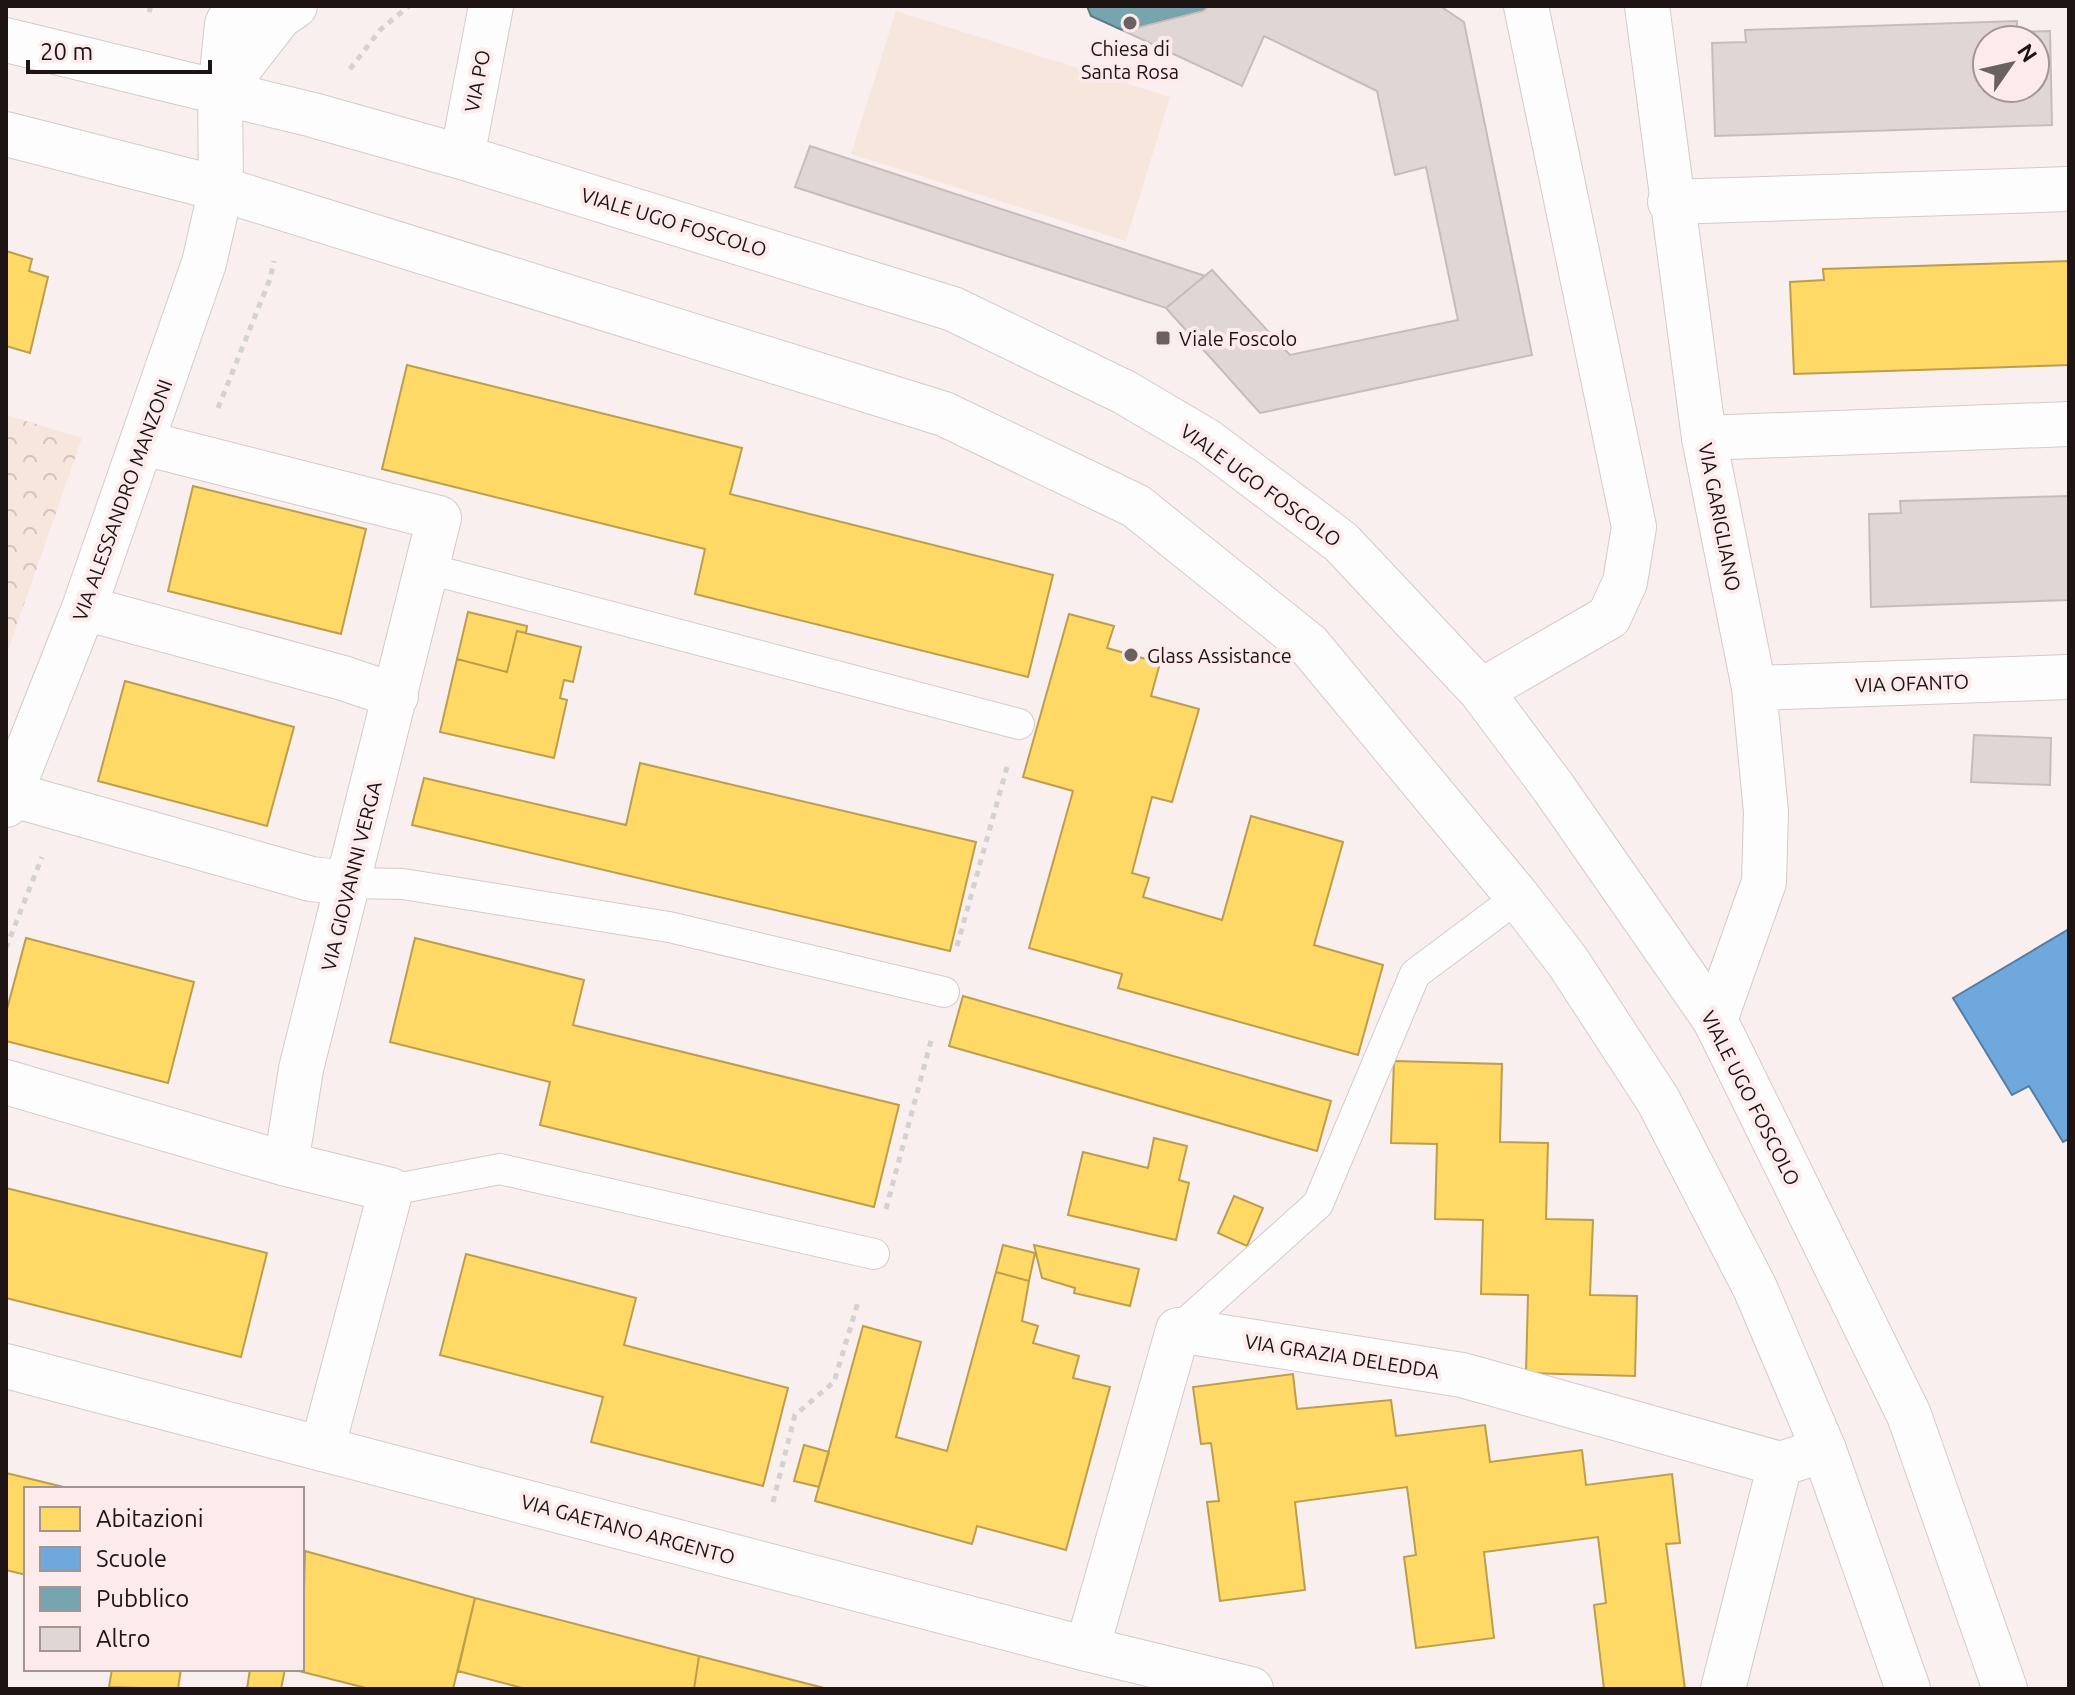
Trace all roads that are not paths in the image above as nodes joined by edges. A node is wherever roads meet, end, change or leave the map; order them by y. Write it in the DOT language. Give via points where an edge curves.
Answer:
graph roads {
  1 [pos="237,6"];
  2 [pos="295,6"];
  3 [pos="491,6"];
  4 [pos="1526,6"];
  5 [pos="1647,6"];
  6 [pos="6,40"];
  7 [pos="220,93"];
  8 [pos="6,134"];
  9 [pos="462,157"];
  10 [pos="221,189"];
  11 [pos="2069,189"];
  12 [pos="1670,202"];
  13 [pos="2069,424"];
  14 [pos="1704,438"];
  15 [pos="144,443"];
  16 [pos="425,568"];
  17 [pos="84,608"];
  18 [pos="2069,677"];
  19 [pos="1754,688"];
  20 [pos="1481,691"];
  21 [pos="396,696"];
  22 [pos="1019,724"];
  23 [pos="8,799"];
  24 [pos="349,883"];
  25 [pos="1518,897"];
  26 [pos="944,992"];
  27 [pos="1715,1020"];
  28 [pos="6,1082"];
  29 [pos="286,1164"];
  30 [pos="391,1190"];
  31 [pos="874,1254"];
  32 [pos="1178,1330"];
  33 [pos="6,1366"];
  34 [pos="322,1449"];
  35 [pos="1824,1450"];
  36 [pos="1780,1464"];
  37 [pos="1087,1649"];
  38 [pos="1251,1689"];
  39 [pos="1723,1689"];
  40 [pos="1908,1689"];
  41 [pos="2005,1689"];
  1 -- 7 [label="street" via="227,24"];
  2 -- 7 [label="street" via="280,16"];
  3 -- 9 [label="street, VIA PO"];
  4 -- 20 [label="street" via="1634,527 1625,582 1609,617"];
  5 -- 12 [label="street, VIA GARIGLIANO"];
  6 -- 7 [label="street, VIALE UGO FOSCOLO"];
  7 -- 9 [label="street, VIALE UGO FOSCOLO"];
  7 -- 10 [label="street"];
  8 -- 10 [label="street"];
  9 -- 20 [label="street, VIALE UGO FOSCOLO" via="953,309 1124,392 1207,441 1341,542"];
  10 -- 15 [label="street, VIA ALESSANDRO MANZONI" via="204,263"];
  10 -- 25 [label="street" via="944,414 1136,506 1309,645"];
  11 -- 12 [label="street"];
  12 -- 14 [label="street, VIA GARIGLIANO"];
  13 -- 14 [label="street"];
  14 -- 19 [label="street, VIA GARIGLIANO"];
  15 -- 16 [label="street, VIA GIOVANNI VERGA" via="439,518"];
  15 -- 17 [label="street, VIA ALESSANDRO MANZONI"];
  16 -- 21 [label="street, VIA GIOVANNI VERGA"];
  16 -- 22 [label="lane"];
  17 -- 21 [label="street"];
  17 -- 23 [label="street, VIA ALESSANDRO MANZONI"];
  18 -- 19 [label="street, VIA OFANTO"];
  19 -- 27 [label="street, VIA GARIGLIANO" via="1766,812 1764,882"];
  20 -- 27 [label="street, VIALE UGO FOSCOLO"];
  21 -- 24 [label="street, VIA GIOVANNI VERGA"];
  23 -- 24 [label="street" via="311,879"];
  24 -- 26 [label="lane" via="403,884 669,927"];
  24 -- 29 [label="street, VIA GIOVANNI VERGA" via="301,1069"];
  25 -- 32 [label="lane" via="1415,974 1318,1204"];
  25 -- 35 [label="street" via="1568,962 1658,1100 1755,1288"];
  27 -- 41 [label="street, VIALE UGO FOSCOLO" via="1909,1415"];
  28 -- 29 [label="street"];
  29 -- 30 [label="street"];
  30 -- 31 [label="lane" via="500,1169"];
  30 -- 34 [label="street"];
  32 -- 36 [label="street, VIA GRAZIA DELEDDA" via="1462,1375"];
  32 -- 37 [label="street"];
  33 -- 34 [label="street, VIA GAETANO ARGENTO"];
  34 -- 37 [label="street, VIA GAETANO ARGENTO"];
  35 -- 36 [label="street"];
  35 -- 40 [label="street"];
  36 -- 39 [label="street"];
  37 -- 38 [label="street, VIA GAETANO ARGENTO"];
}
